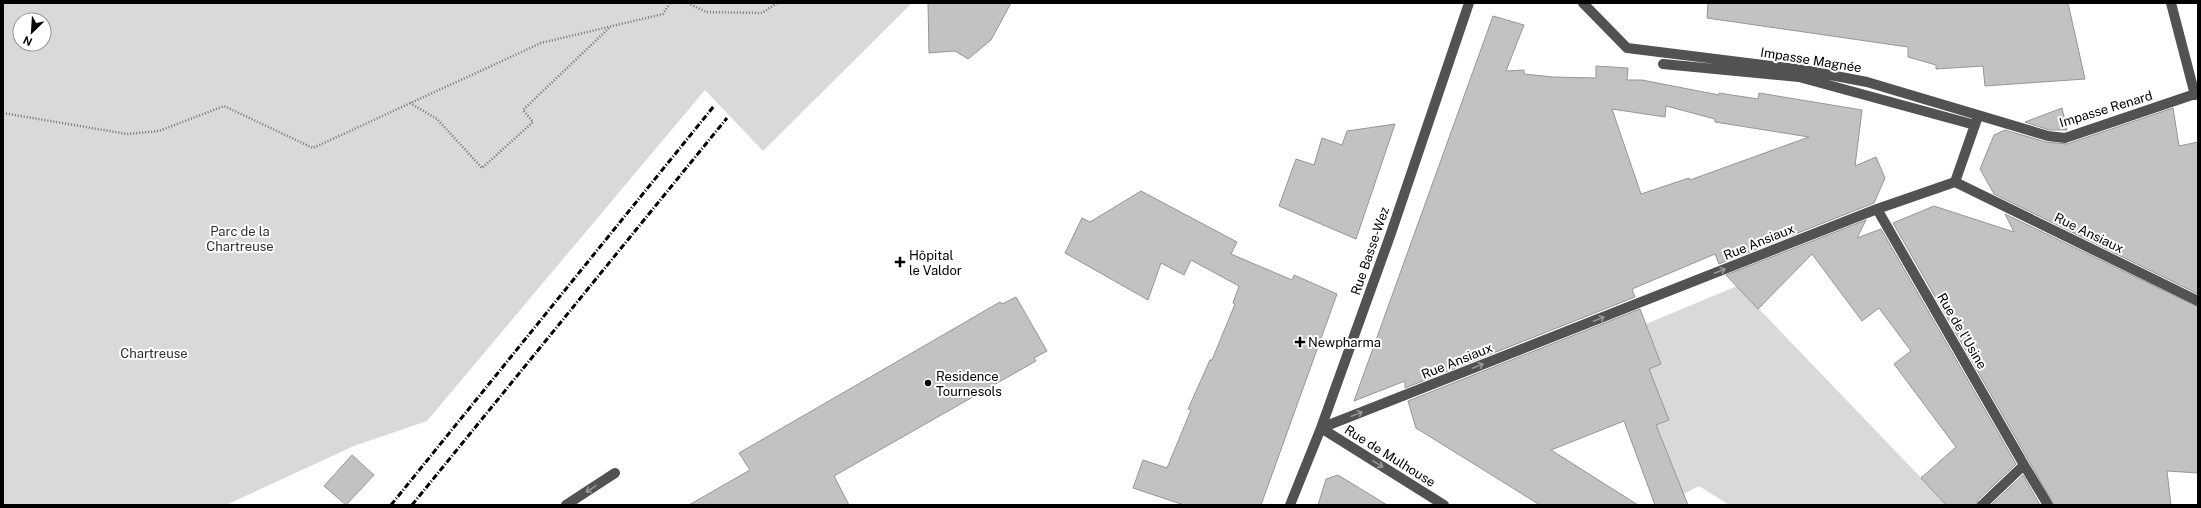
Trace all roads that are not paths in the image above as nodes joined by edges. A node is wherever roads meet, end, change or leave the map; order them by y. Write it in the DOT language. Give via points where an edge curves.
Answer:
graph roads {
  1 [pos="1469,3"];
  2 [pos="1583,3"];
  3 [pos="2171,3"];
  4 [pos="1663,64"];
  5 [pos="2196,94"];
  6 [pos="1979,115"];
  7 [pos="1975,125"];
  8 [pos="1955,182"];
  9 [pos="1877,209"];
  10 [pos="2198,301"];
  11 [pos="1321,428"];
  12 [pos="2024,465"];
  13 [pos="615,472"];
  14 [pos="566,505"];
  15 [pos="1290,505"];
  16 [pos="1444,505"];
  17 [pos="1982,505"];
  18 [pos="2048,505"];
  1 -- 11 [label="street, Rue Basse-Wez" via="1390,236"];
  2 -- 6 [label="street, Impasse Magnée" via="1627,48 1804,70 1866,82"];
  3 -- 5 [label="street, Impasse Renard"];
  4 -- 7 [label="street" via="1799,77"];
  5 -- 6 [label="street, Impasse Renard" via="2065,138 2048,136"];
  6 -- 7 [label="street"];
  7 -- 8 [label="street"];
  8 -- 9 [label="street, Rue Ansiaux"];
  8 -- 10 [label="street, Rue Ansiaux"];
  11 -- 9 [label="street, Rue Ansiaux, one-way"];
  9 -- 12 [label="street, Rue de l'Usine"];
  11 -- 15 [label="street, Rue Basse-Wez"];
  11 -- 16 [label="street, Rue de Mulhouse, one-way"];
  12 -- 17 [label="street"];
  12 -- 18 [label="street, Rue de l'Usine"];
  13 -- 14 [label="street, one-way"];
}
